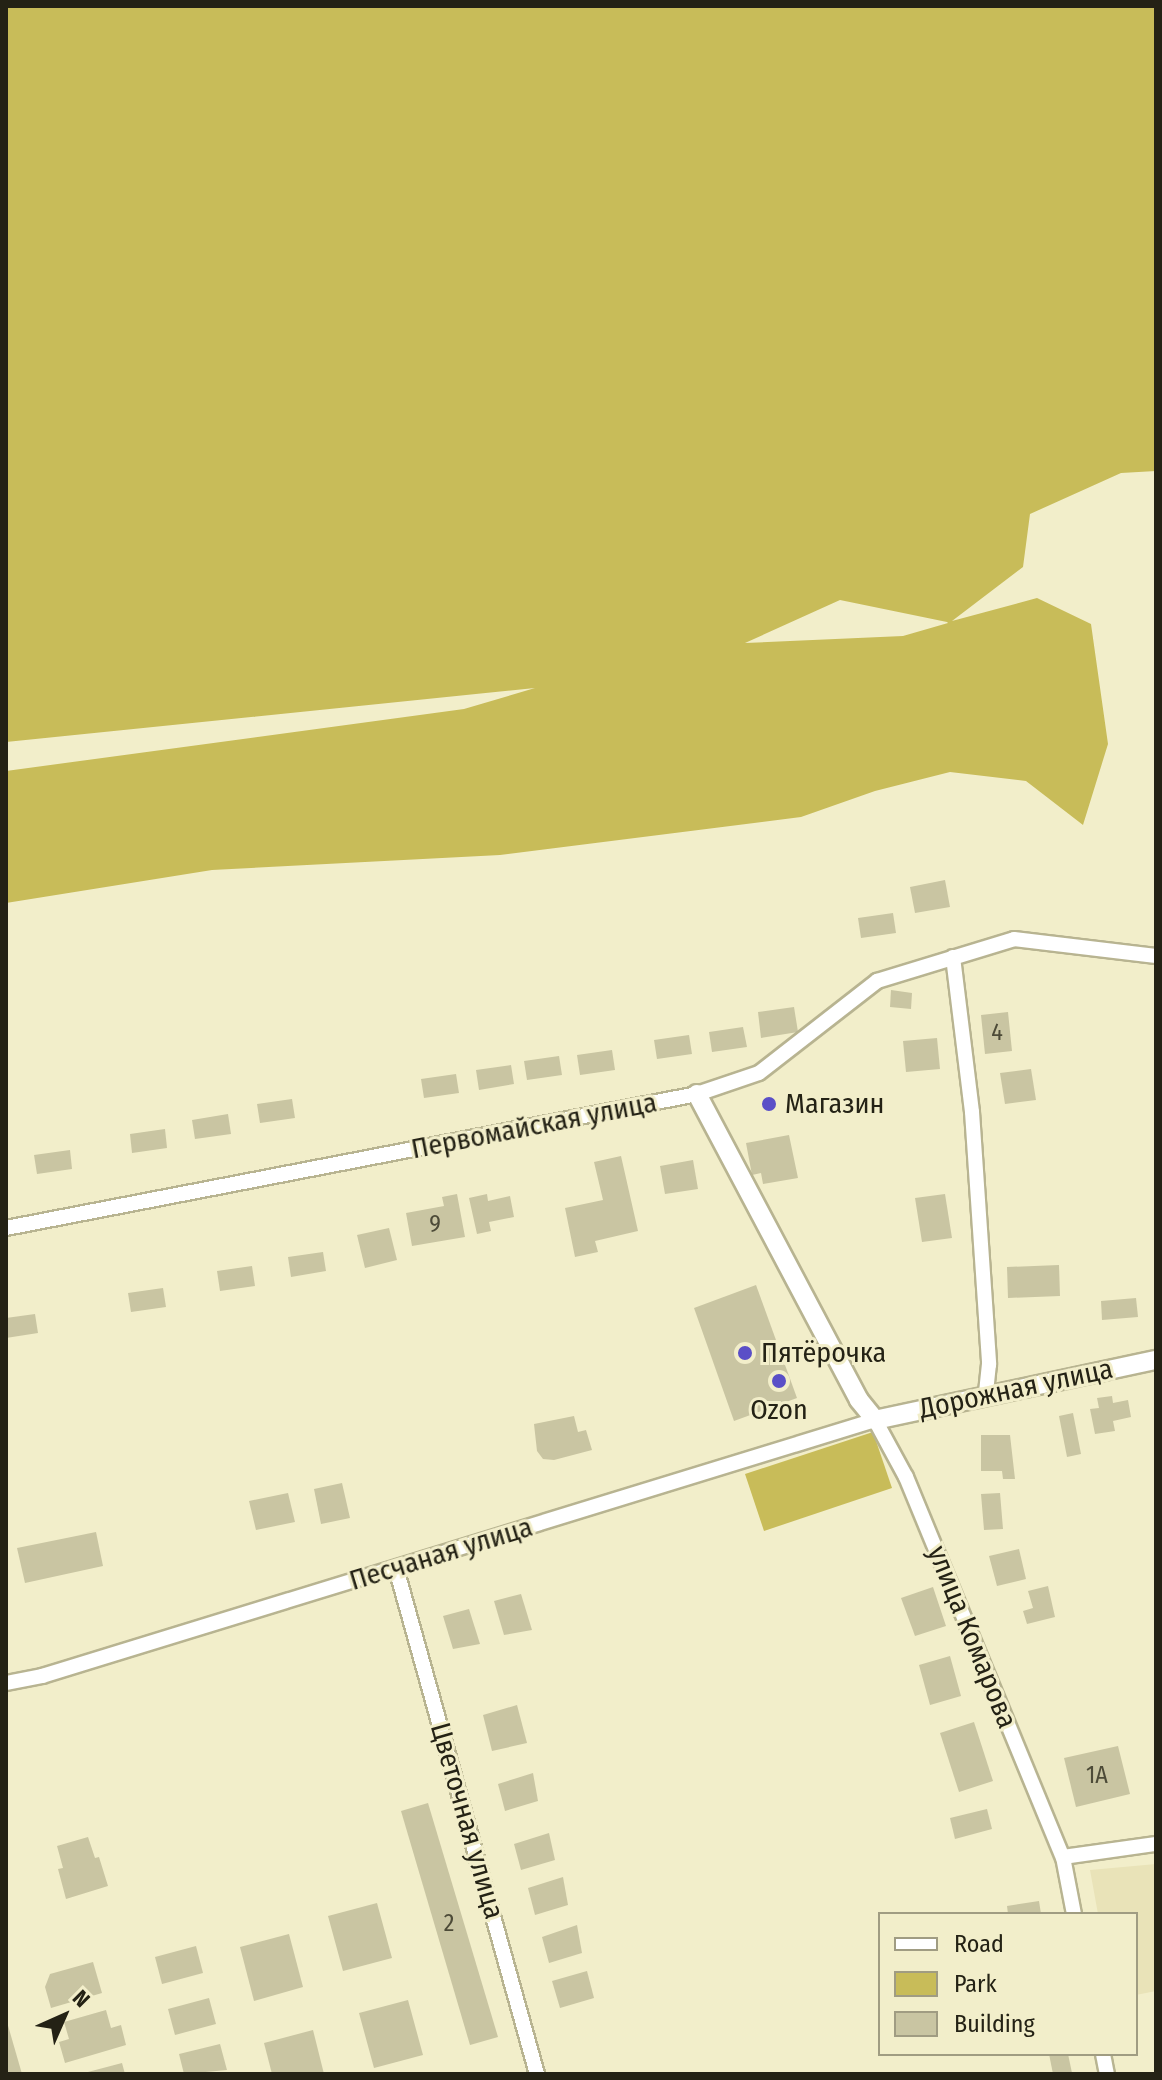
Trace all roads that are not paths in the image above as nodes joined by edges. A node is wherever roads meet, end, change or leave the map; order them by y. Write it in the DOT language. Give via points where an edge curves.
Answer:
graph roads {
  1 [pos="1156,956"];
  2 [pos="953,957"];
  3 [pos="697,1094"];
  4 [pos="6,1228"];
  5 [pos="1156,1360"];
  6 [pos="986,1395"];
  7 [pos="875,1420"];
  8 [pos="396,1568"];
  9 [pos="6,1683"];
  10 [pos="1156,1844"];
  11 [pos="1063,1857"];
  12 [pos="1074,1912"];
  13 [pos="537,2074"];
  1 -- 2 [label="street" via="1014,939"];
  2 -- 3 [label="street" via="877,981 759,1073"];
  2 -- 6 [label="street" via="972,1112 989,1364"];
  3 -- 4 [label="street, Первомайская улица"];
  3 -- 7 [label="street, Первомайская улица" via="859,1400"];
  5 -- 6 [label="street, Дорожная улица"];
  6 -- 7 [label="street, Дорожная улица"];
  7 -- 8 [label="street, Песчаная улица"];
  7 -- 11 [label="street, улица Комарова" via="906,1477"];
  8 -- 9 [label="street, Песчаная улица"];
  8 -- 13 [label="street, Цветочная улица"];
  10 -- 11 [label="street"];
  11 -- 12 [label="street, улица Комарова"];
}
